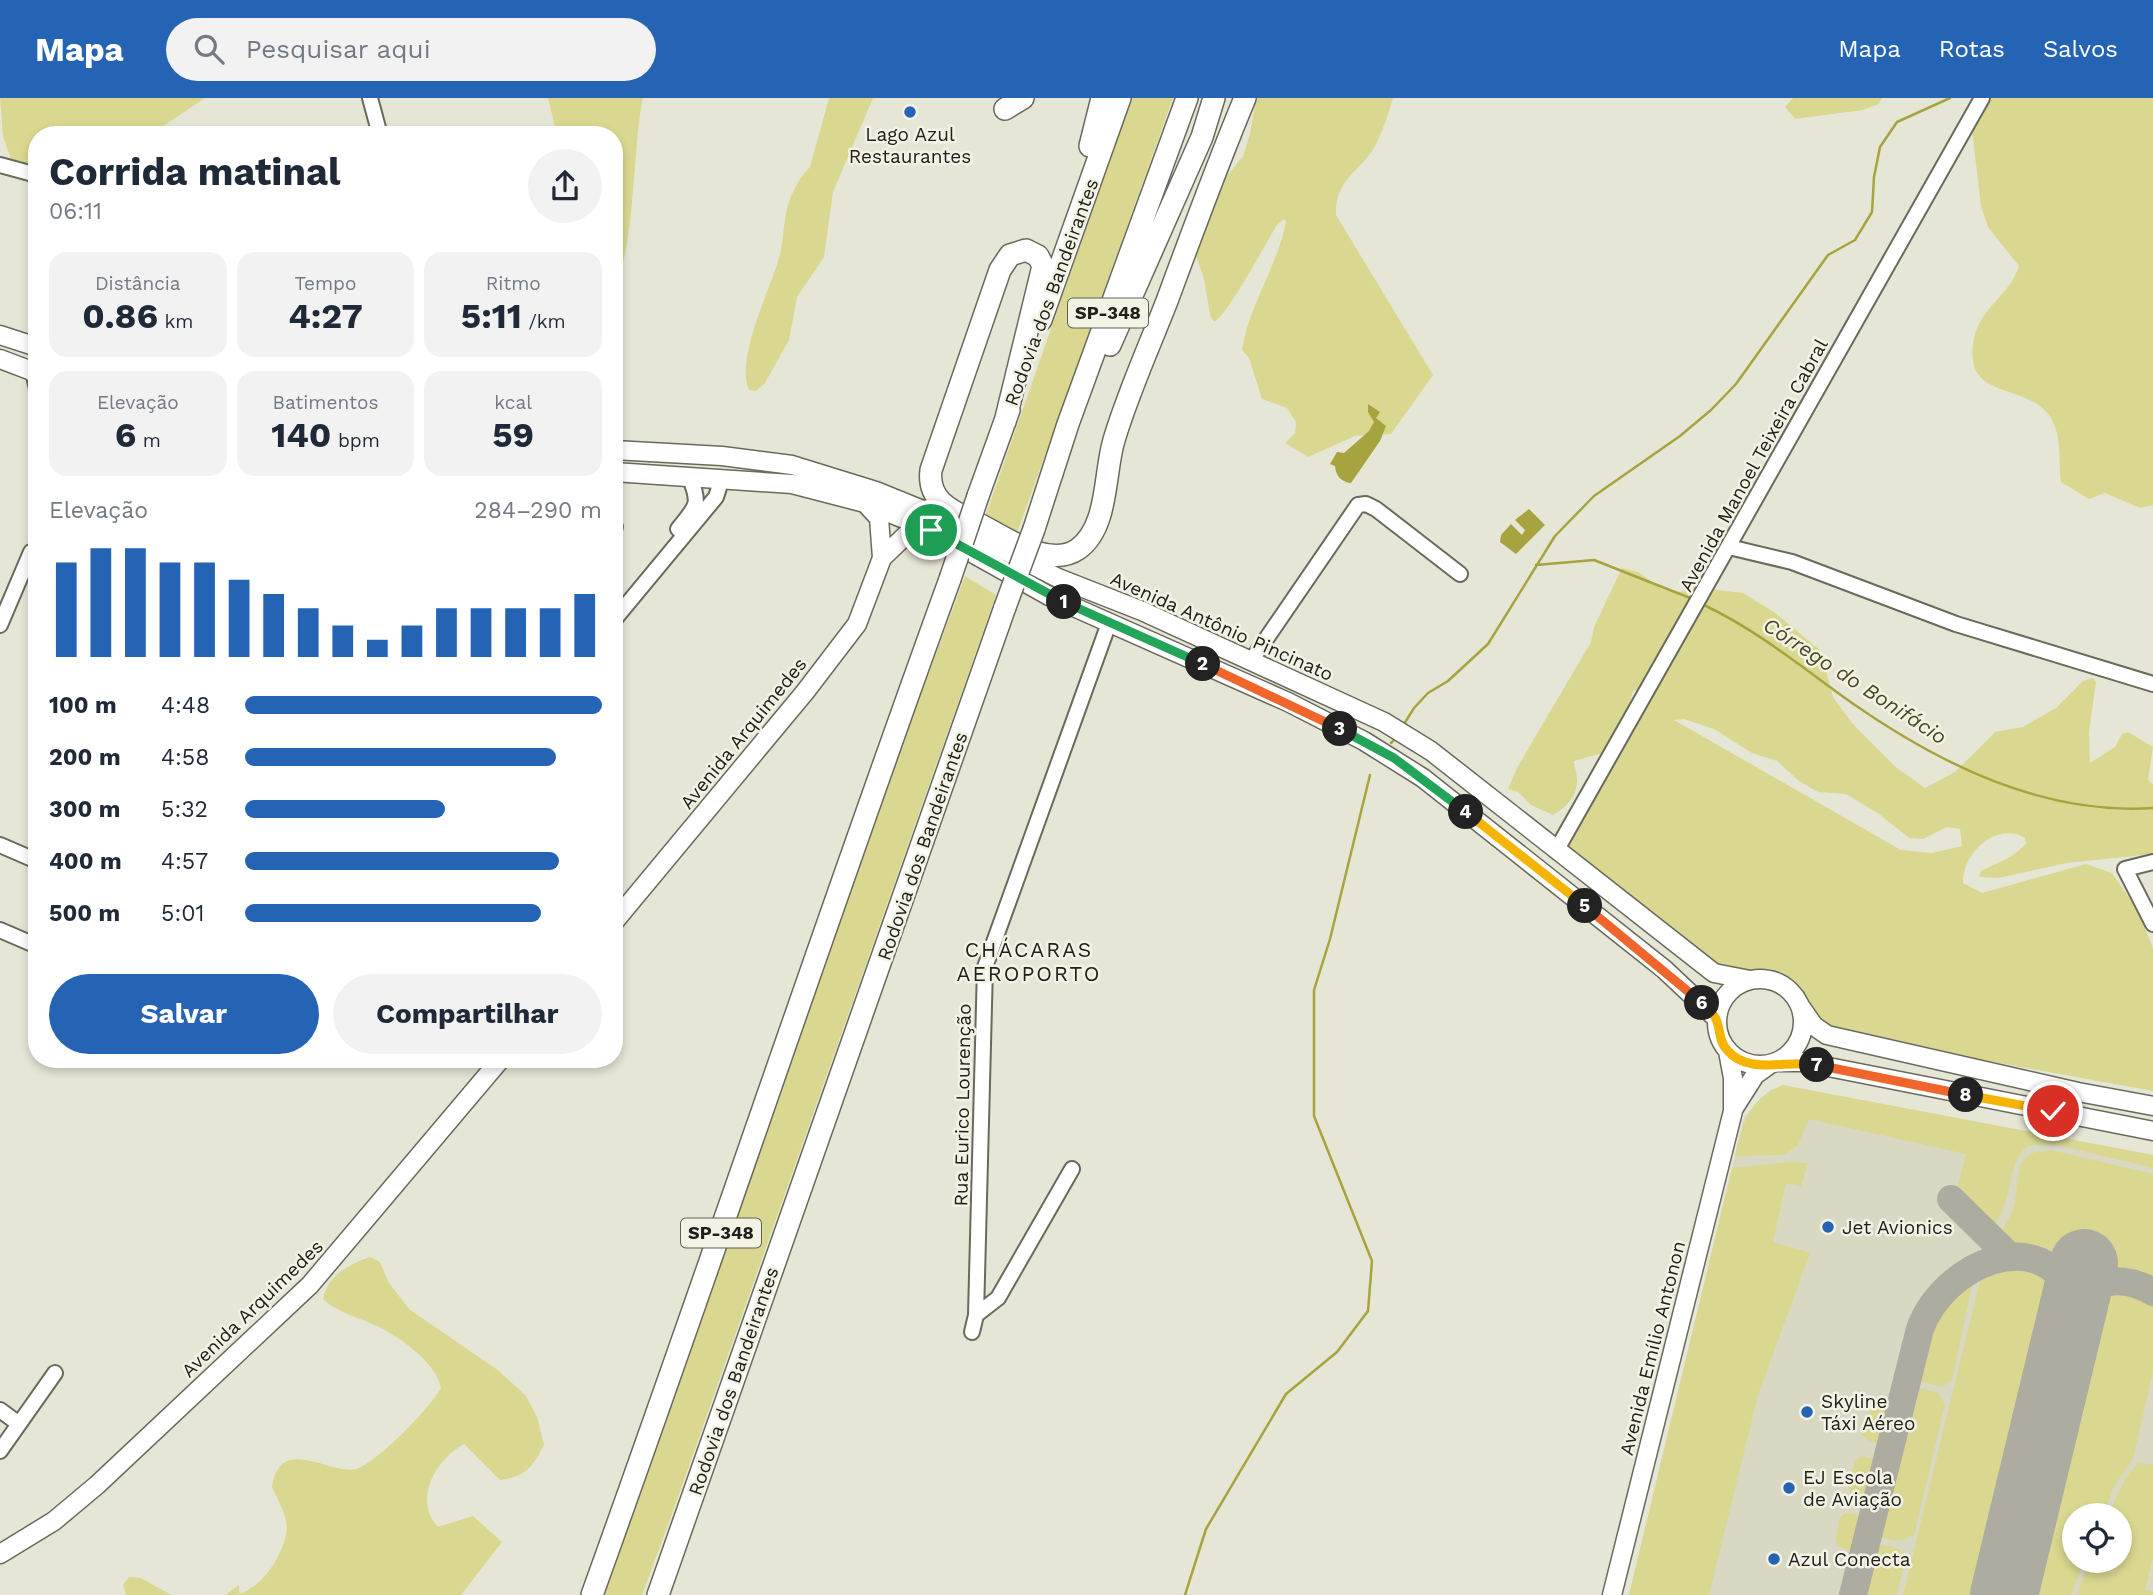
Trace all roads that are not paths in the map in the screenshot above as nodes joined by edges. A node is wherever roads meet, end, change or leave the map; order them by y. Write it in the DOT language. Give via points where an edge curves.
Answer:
graph roads {
  1 [pos="370,98"];
  2 [pos="1121,98"];
  3 [pos="1186,98"];
  4 [pos="1214,98"];
  5 [pos="1245,98"];
  6 [pos="1982,98"];
  7 [pos="1096,103"];
  8 [pos="378,126"];
  9 [pos="0,165"];
  10 [pos="28,173"];
  11 [pos="1070,241"];
  12 [pos="0,335"];
  13 [pos="28,344"];
  14 [pos="0,359"];
  15 [pos="28,369"];
  16 [pos="1004,422"];
  17 [pos="1068,424"];
  18 [pos="623,450"];
  19 [pos="695,454"];
  20 [pos="623,472"];
  21 [pos="689,476"];
  22 [pos="722,478"];
  23 [pos="865,503"];
  24 [pos="931,530"];
  25 [pos="1729,547"];
  26 [pos="882,558"];
  27 [pos="28,559"];
  28 [pos="1460,574"];
  29 [pos="623,596"];
  30 [pos="623,609"];
  31 [pos="1109,623"];
  32 [pos="0,625"];
  33 [pos="1251,661"];
  34 [pos="2153,684"];
  35 [pos="1259,689"];
  36 [pos="1287,702"];
  37 [pos="1364,713"];
  38 [pos="0,845"];
  39 [pos="1556,851"];
  40 [pos="28,857"];
  41 [pos="2153,862"];
  42 [pos="1557,884"];
  43 [pos="623,911"];
  44 [pos="2153,924"];
  45 [pos="0,930"];
  46 [pos="28,942"];
  47 [pos="1749,980"];
  48 [pos="1800,1006"];
  49 [pos="1716,1018"];
  50 [pos="1728,1051"];
  51 [pos="1773,1064"];
  52 [pos="493,1068"];
  53 [pos="2153,1106"];
  54 [pos="1733,1111"];
  55 [pos="2153,1131"];
  56 [pos="1072,1169"];
  57 [pos="976,1315"];
  58 [pos="972,1332"];
  59 [pos="55,1373"];
  60 [pos="0,1410"];
  61 [pos="19,1424"];
  62 [pos="0,1451"];
  63 [pos="0,1553"];
  64 [pos="592,1595"];
  65 [pos="658,1595"];
  66 [pos="1612,1595"];
  1 -- 8 [label="street"];
  2 -- 11 [label="highway, Rodovia dos Bandeirantes / SP-348"];
  3 -- 17 [label="highway, Rodovia dos Bandeirantes / SP-348"];
  4 -- 17 [label="highway" via="1202,137 1135,291"];
  5 -- 16 [label="highway" via="1115,437 1097,520 1074,552 1052,555 1024,547 946,507 931,482 931,470 1000,270 1010,255 1026,250 1038,256 1043,266"];
  6 -- 25 [label="street, Avenida Manoel Teixeira Cabral"];
  7 -- 11 [label="highway" via="1074,200"];
  9 -- 10 [label="street"];
  11 -- 16 [label="highway, Rodovia dos Bandeirantes / SP-348"];
  12 -- 13 [label="main road"];
  14 -- 15 [label="main road"];
  16 -- 64 [label="highway, Rodovia dos Bandeirantes / SP-348, bridge"];
  17 -- 65 [label="highway, Rodovia dos Bandeirantes / SP-348, bridge"];
  18 -- 19 [label="main road, Avenida Antônio Pincinato"];
  19 -- 22 [label="main road" via="714,466"];
  19 -- 33 [label="main road, Avenida Antônio Pincinato" via="792,465 876,491 940,517 1058,578"];
  20 -- 21 [label="main road"];
  21 -- 22 [label="main road"];
  21 -- 29 [label="street" via="697,505"];
  22 -- 23 [label="main road" via="792,484"];
  22 -- 30 [label="street" via="716,497"];
  23 -- 24 [label="main road"];
  23 -- 26 [label="main road, Avenida Arquimedes" via="879,518"];
  24 -- 26 [label="main road" via="906,535"];
  24 -- 31 [label="main road" via="990,565"];
  25 -- 34 [label="street" via="1792,562 1956,624"];
  25 -- 39 [label="street, Avenida Manoel Teixeira Cabral"];
  26 -- 43 [label="main road, Avenida Arquimedes" via="872,592 849,634"];
  27 -- 32 [label="street"];
  28 -- 33 [label="street" via="1376,509 1358,505"];
  31 -- 35 [label="main road"];
  31 -- 57 [label="street, Rua Eurico Lourenção" via="985,967"];
  33 -- 35 [label="main road" via="1250,672"];
  33 -- 37 [label="main road, Avenida Antônio Pincinato"];
  35 -- 36 [label="main road"];
  36 -- 37 [label="main road" via="1306,704 1352,726 1361,723"];
  36 -- 42 [label="main road" via="1403,765"];
  37 -- 39 [label="main road, Avenida Antônio Pincinato" via="1431,751"];
  38 -- 40 [label="street"];
  39 -- 42 [label="main road" via="1552,865"];
  39 -- 47 [label="main road, Avenida Antônio Pincinato" via="1714,973"];
  41 -- 44 [label="street" via="2124,869"];
  42 -- 49 [label="main road" via="1664,969"];
  45 -- 46 [label="street"];
  47 -- 48 [label="main road, Avenida Antônio Pincinato" via="1785,986"];
  47 -- 49 [label="main road" via="1727,994"];
  48 -- 51 [label="main road" via="1802,1033 1788,1055"];
  48 -- 53 [label="main road, Avenida Antônio Pincinato" via="1827,1035"];
  49 -- 50 [label="main road"];
  50 -- 51 [label="main road" via="1747,1063"];
  50 -- 54 [label="main road"];
  51 -- 54 [label="main road" via="1755,1075"];
  51 -- 55 [label="main road" via="1803,1062"];
  52 -- 63 [label="main road, Avenida Arquimedes" via="310,1285 97,1485 54,1521"];
  54 -- 66 [label="main road, Avenida Emílio Antonon"];
  56 -- 57 [label="street" via="998,1298"];
  57 -- 58 [label="street, Rua Eurico Lourenção"];
  59 -- 61 [label="street"];
  60 -- 61 [label="street"];
  61 -- 62 [label="street"];
}
